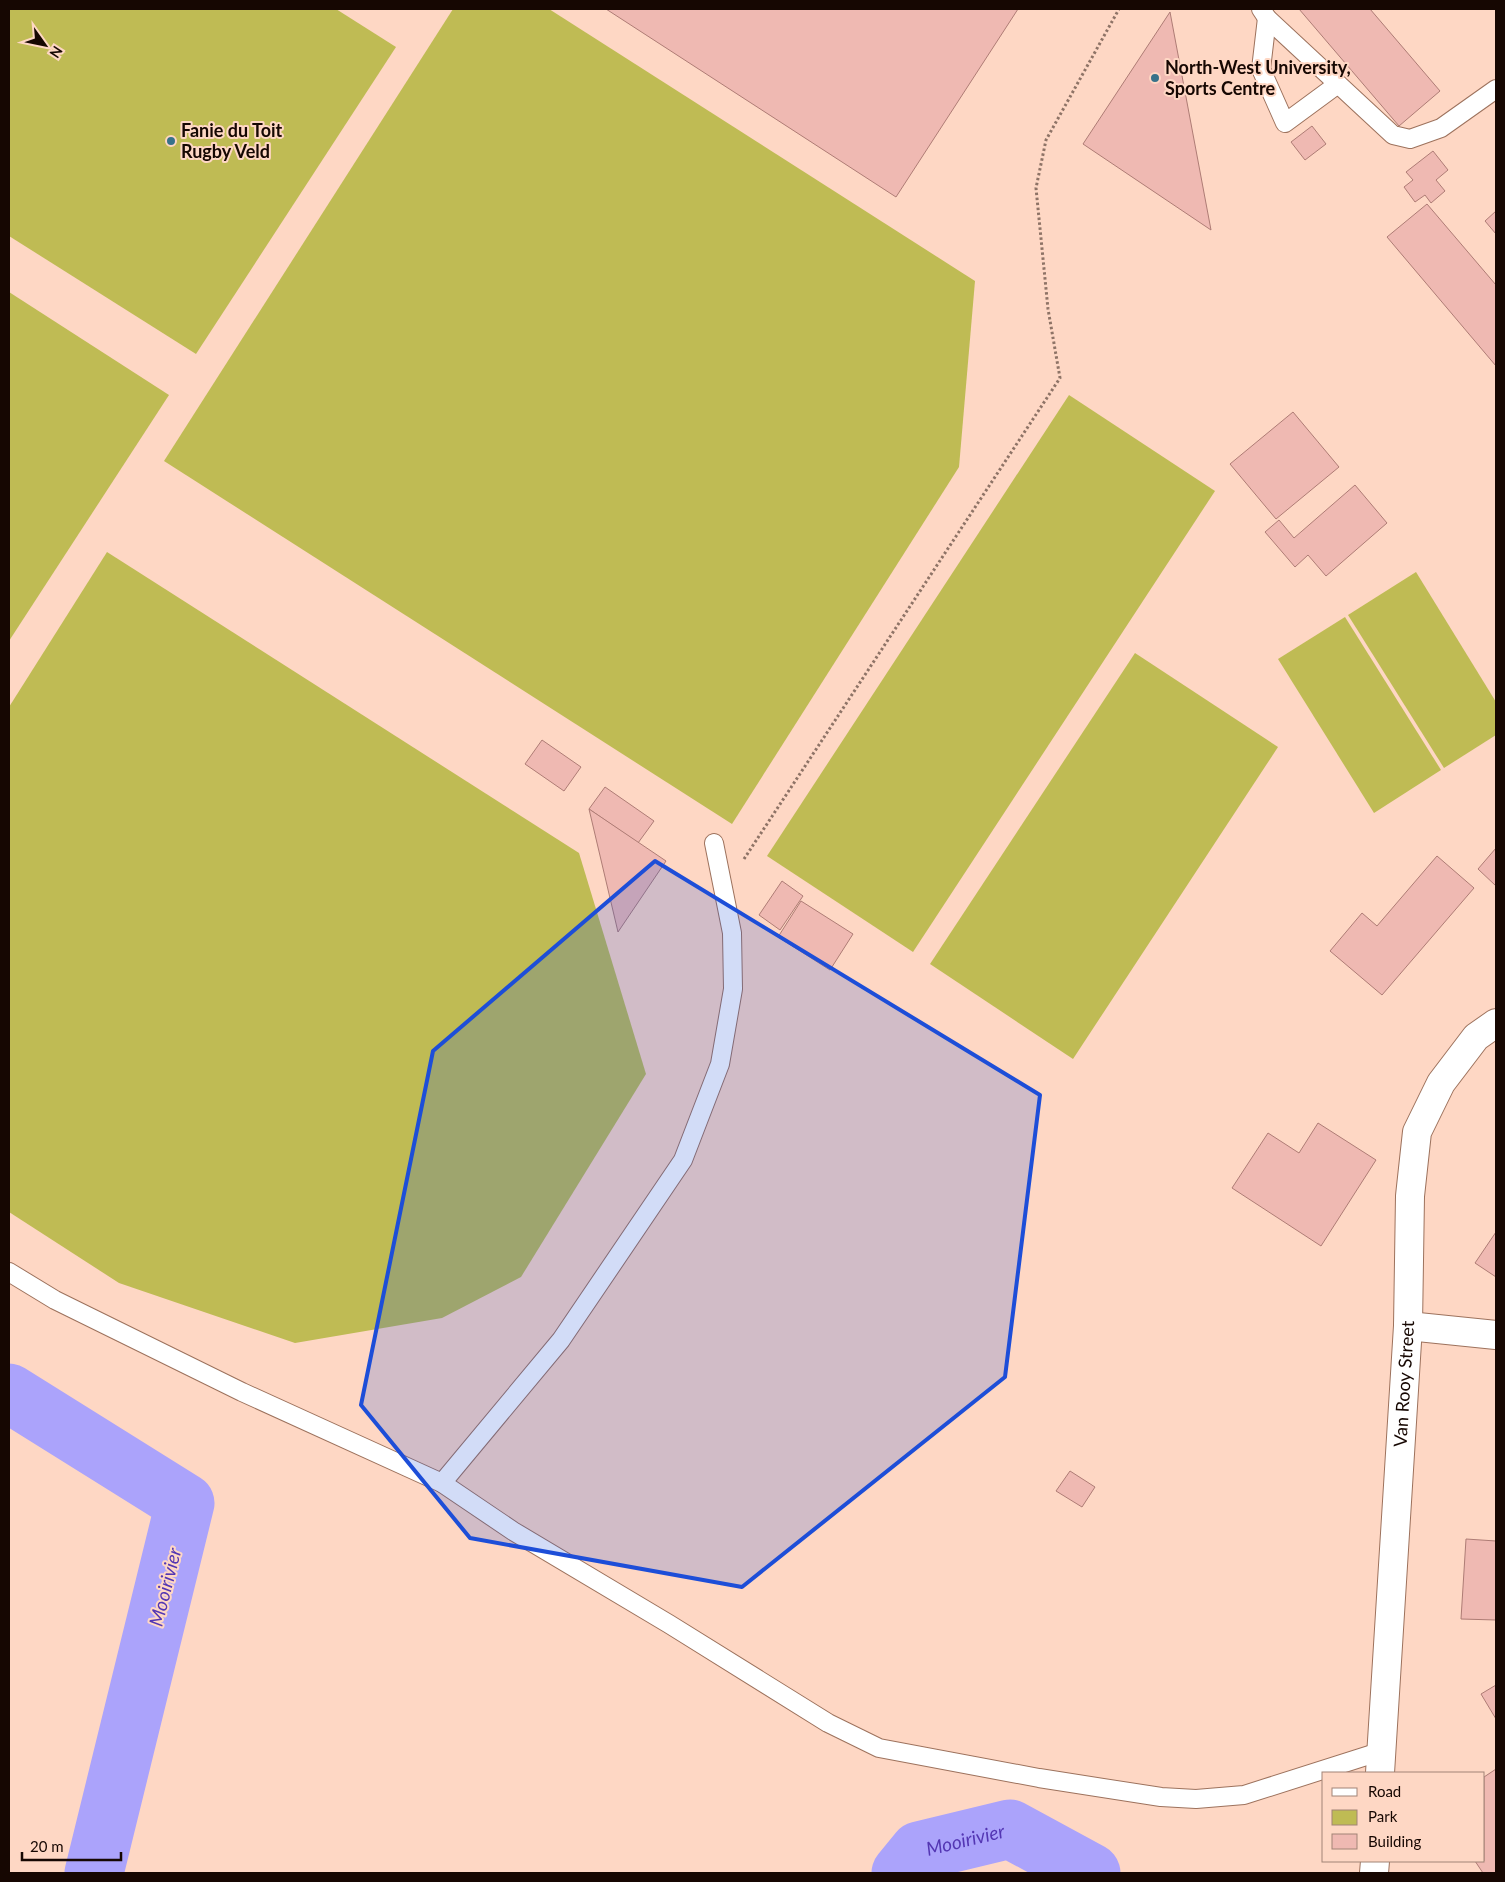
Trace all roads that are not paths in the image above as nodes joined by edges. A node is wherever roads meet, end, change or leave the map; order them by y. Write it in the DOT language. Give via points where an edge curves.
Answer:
graph roads {
  1 [pos="1264,13"];
  2 [pos="1338,84"];
  3 [pos="1496,89"];
  4 [pos="714,843"];
  5 [pos="1496,1024"];
  6 [pos="9,1272"];
  7 [pos="1408,1326"];
  8 [pos="1496,1335"];
  9 [pos="442,1483"];
  10 [pos="1381,1762"];
  11 [pos="1339,1772"];
  12 [pos="1322,1776"];
  1 -- 2 [label="lane"];
  1 -- 2 [label="lane" via="1261,69 1285,123"];
  2 -- 3 [label="lane" via="1393,135 1410,139 1441,128"];
  4 -- 9 [label="lane" via="732,933 733,988 720,1064 683,1160 561,1340"];
  5 -- 7 [label="street, Van Rooy Street" via="1476,1037 1441,1083 1417,1132 1410,1196"];
  6 -- 9 [label="lane" via="55,1300 233,1388"];
  7 -- 8 [label="street"];
  7 -- 10 [label="street, Van Rooy Street"];
  9 -- 12 [label="lane" via="513,1531 828,1723 878,1748 1161,1797 1244,1795"];
  10 -- 11 [label="lane"];
}
